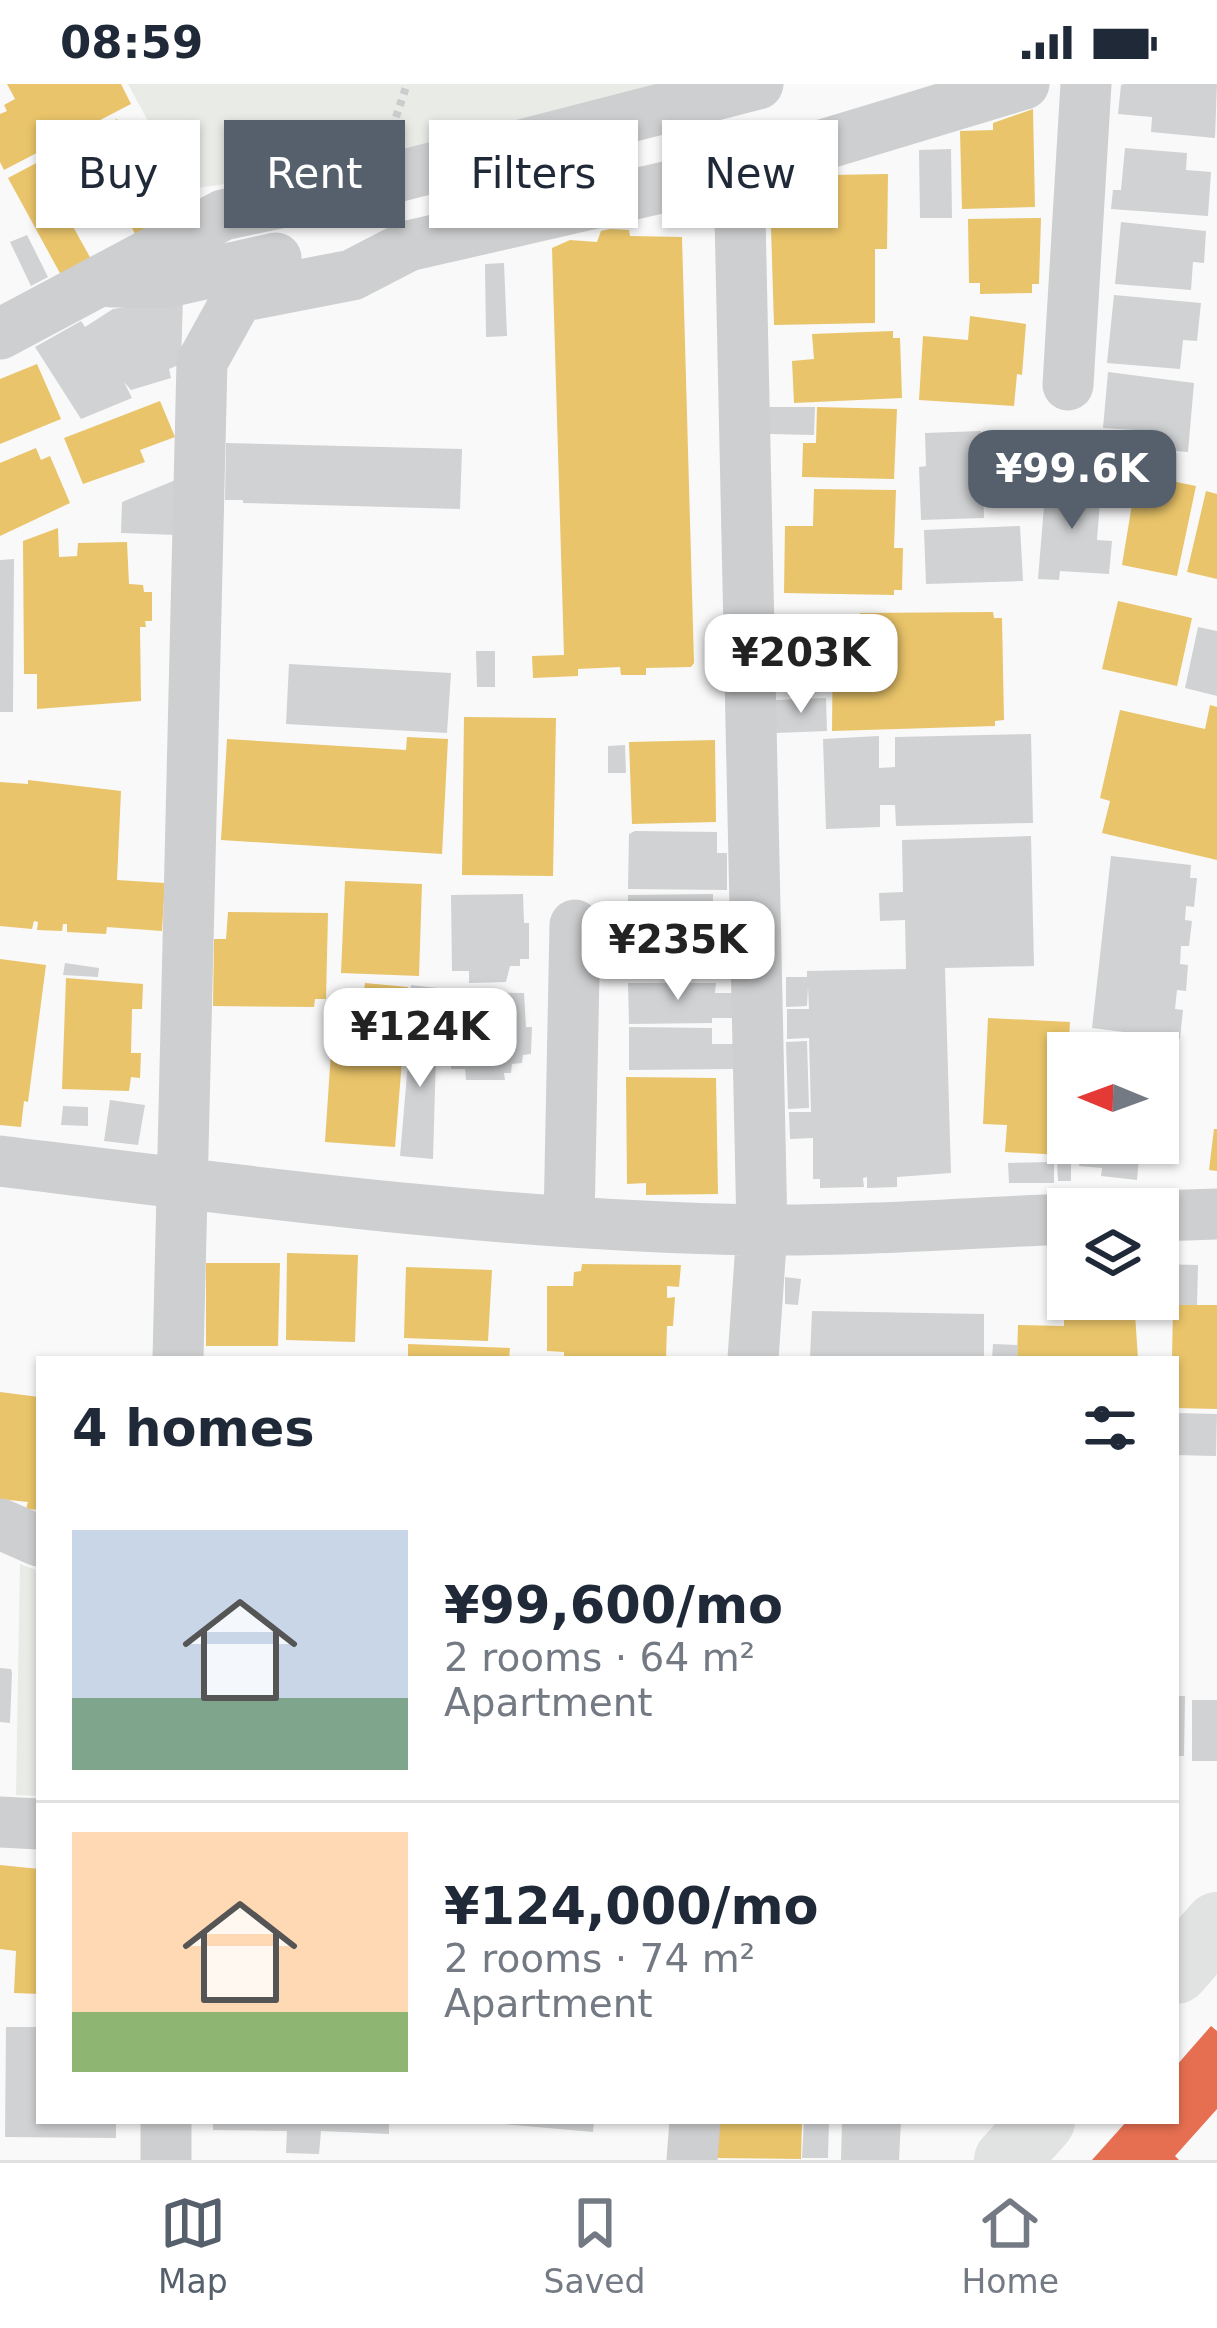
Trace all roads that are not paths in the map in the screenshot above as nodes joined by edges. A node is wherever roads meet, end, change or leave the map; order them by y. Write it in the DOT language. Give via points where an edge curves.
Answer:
graph roads {
  1 [pos="758,84"];
  2 [pos="1024,84"];
  3 [pos="1085,84"];
  4 [pos="838,140"];
  5 [pos="662,188"];
  6 [pos="740,228"];
  7 [pos="408,246"];
  8 [pos="99,282"];
  9 [pos="0,334"];
  10 [pos="1068,385"];
  11 [pos="575,925"];
  12 [pos="0,1161"];
  13 [pos="184,1184"];
  14 [pos="1217,1214"];
  15 [pos="1179,1215"];
  16 [pos="1047,1220"];
  17 [pos="569,1222"];
  18 [pos="762,1230"];
  19 [pos="178,1356"];
  20 [pos="752,1356"];
  21 [pos="0,1524"];
  22 [pos="36,1540"];
  23 [pos="0,1822"];
  24 [pos="36,1824"];
  25 [pos="1217,1925"];
  26 [pos="1179,1967"];
  27 [pos="166,2124"];
  28 [pos="695,2124"];
  29 [pos="1039,2124"];
  30 [pos="166,2160"];
  31 [pos="692,2160"];
  32 [pos="1007,2160"];
  1 -- 8 [label="street" via="224,215"];
  2 -- 4 [label="street"];
  3 -- 10 [label="street"];
  5 -- 7 [label="street"];
  6 -- 18 [label="street"];
  7 -- 8 [label="street" via="352,242 168,282"];
  7 -- 13 [label="street" via="352,275 238,297 202,362"];
  8 -- 9 [label="street"];
  11 -- 17 [label="street"];
  12 -- 13 [label="street"];
  13 -- 17 [label="street"];
  13 -- 19 [label="street"];
  14 -- 15 [label="street"];
  16 -- 18 [label="street"];
  17 -- 18 [label="street"];
  18 -- 20 [label="street"];
  21 -- 22 [label="street"];
  23 -- 24 [label="street"];
  25 -- 26 [label="highway"];
  27 -- 30 [label="street"];
  28 -- 31 [label="street"];
  29 -- 32 [label="highway"];
}
